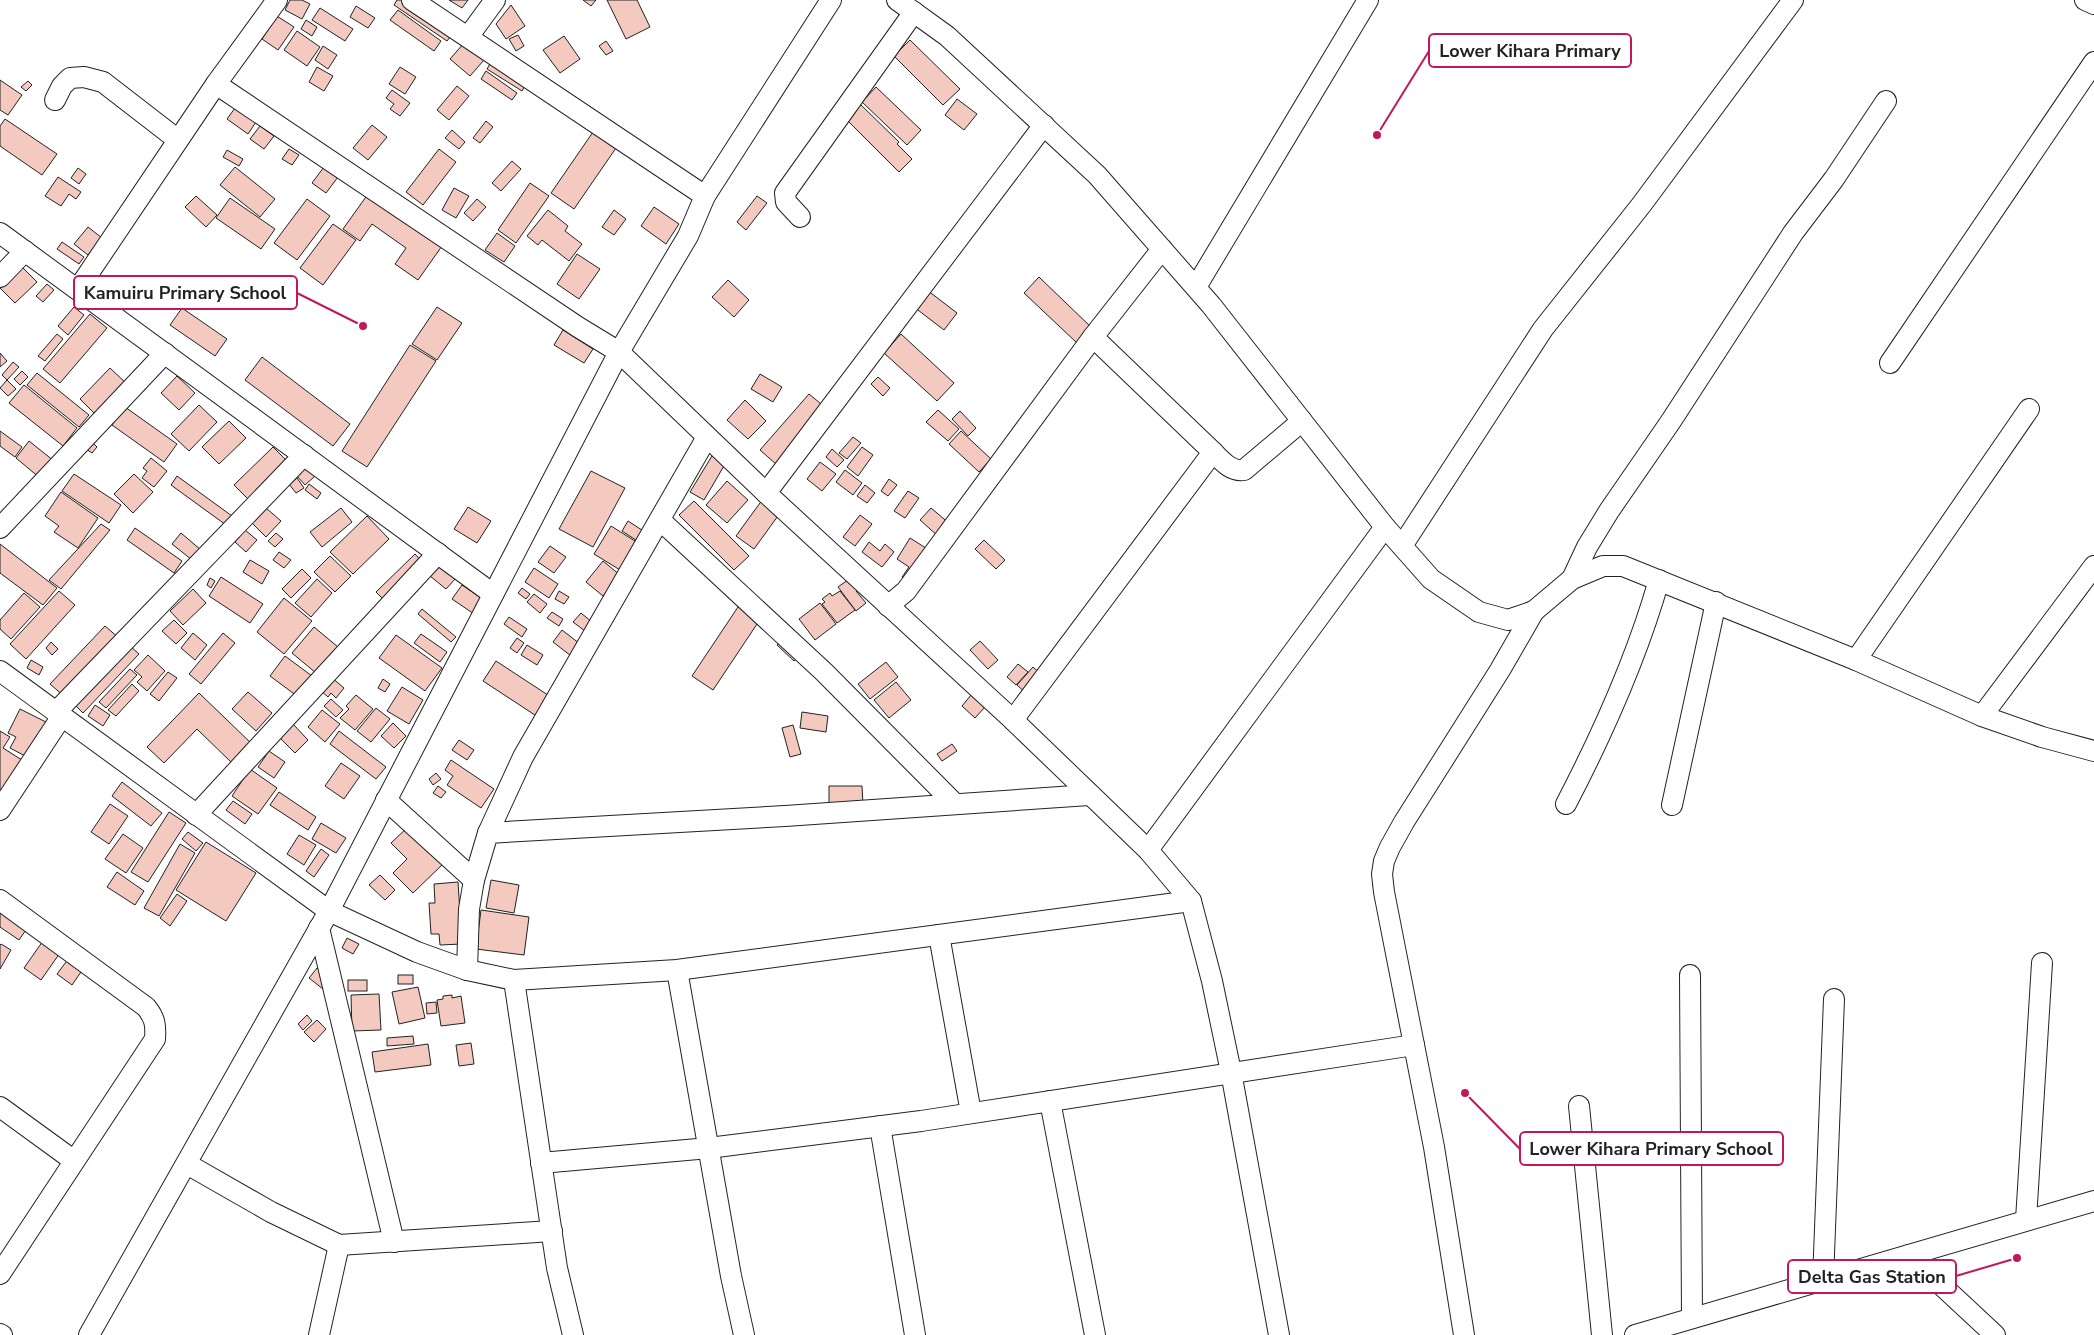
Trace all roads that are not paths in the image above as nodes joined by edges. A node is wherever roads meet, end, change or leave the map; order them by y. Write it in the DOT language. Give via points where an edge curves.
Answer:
graph roads {
  1 [pos="277,0"];
  2 [pos="412,0"];
  3 [pos="495,0"];
  4 [pos="831,0"];
  5 [pos="898,0"];
  6 [pos="1368,0"];
  7 [pos="1793,0"];
  8 [pos="2085,0"];
  9 [pos="2094,4"];
  10 [pos="914,12"];
  11 [pos="468,38"];
  12 [pos="2094,62"];
  13 [pos="216,84"];
  14 [pos="55,100"];
  15 [pos="1886,102"];
  16 [pos="1044,126"];
  17 [pos="178,140"];
  18 [pos="705,196"];
  19 [pos="800,217"];
  20 [pos="0,233"];
  21 [pos="1162,249"];
  22 [pos="25,251"];
  23 [pos="0,277"];
  24 [pos="1196,287"];
  25 [pos="78,289"];
  26 [pos="1093,337"];
  27 [pos="619,352"];
  28 [pos="165,353"];
  29 [pos="1890,363"];
  30 [pos="2029,409"];
  31 [pos="1302,421"];
  32 [pos="707,438"];
  33 [pos="1213,452"];
  34 [pos="304,455"];
  35 [pos="766,493"];
  36 [pos="660,520"];
  37 [pos="1385,527"];
  38 [pos="0,528"];
  39 [pos="1402,546"];
  40 [pos="438,553"];
  41 [pos="2094,566"];
  42 [pos="1572,579"];
  43 [pos="1658,580"];
  44 [pos="494,594"];
  45 [pos="1716,602"];
  46 [pos="888,606"];
  47 [pos="1534,611"];
  48 [pos="1856,660"];
  49 [pos="0,671"];
  50 [pos="59,714"];
  51 [pos="1982,716"];
  52 [pos="1013,720"];
  53 [pos="2094,751"];
  54 [pos="1089,795"];
  55 [pos="386,800"];
  56 [pos="955,804"];
  57 [pos="1566,804"];
  58 [pos="1672,805"];
  59 [pos="0,810"];
  60 [pos="196,815"];
  61 [pos="488,833"];
  62 [pos="1148,850"];
  63 [pos="474,880"];
  64 [pos="0,900"];
  65 [pos="1191,901"];
  66 [pos="324,919"];
  67 [pos="939,935"];
  68 [pos="2042,963"];
  69 [pos="467,970"];
  70 [pos="677,970"];
  71 [pos="1690,975"];
  72 [pos="514,980"];
  73 [pos="1834,999"];
  74 [pos="1414,1045"];
  75 [pos="1231,1072"];
  76 [pos="1050,1101"];
  77 [pos="1579,1106"];
  78 [pos="0,1107"];
  79 [pos="971,1113"];
  80 [pos="880,1126"];
  81 [pos="708,1148"];
  82 [pos="73,1160"];
  83 [pos="541,1163"];
  84 [pos="187,1164"];
  85 [pos="2094,1201"];
  86 [pos="2026,1220"];
  87 [pos="552,1231"];
  88 [pos="394,1242"];
  89 [pos="339,1245"];
  90 [pos="1909,1255"];
  91 [pos="0,1274"];
  92 [pos="1823,1280"];
  93 [pos="1692,1318"];
  94 [pos="89,1335"];
  95 [pos="319,1335"];
  96 [pos="573,1335"];
  97 [pos="744,1335"];
  98 [pos="915,1335"];
  99 [pos="1095,1335"];
  100 [pos="1279,1335"];
  101 [pos="1464,1335"];
  102 [pos="1602,1335"];
  103 [pos="1635,1335"];
  104 [pos="1995,1335"];
  1 -- 13 [label="street"];
  2 -- 11 [label="street"];
  3 -- 11 [label="street"];
  4 -- 18 [label="street"];
  5 -- 10 [label="street"];
  6 -- 24 [label="street"];
  7 -- 39 [label="street" via="1642,204 1544,329"];
  8 -- 9 [label="street"];
  10 -- 16 [label="street" via="947,36"];
  10 -- 19 [label="street" via="785,192 786,202"];
  11 -- 18 [label="street"];
  12 -- 29 [label="street"];
  13 -- 17 [label="street"];
  13 -- 27 [label="street"];
  14 -- 17 [label="street" via="70,78 84,77 103,82"];
  15 -- 42 [label="street" via="1793,233 1609,511"];
  16 -- 21 [label="street" via="1097,175"];
  16 -- 35 [label="street"];
  17 -- 25 [label="street"];
  18 -- 27 [label="street" via="688,236"];
  20 -- 22 [label="street"];
  21 -- 24 [label="street"];
  21 -- 26 [label="street"];
  22 -- 23 [label="street"];
  22 -- 25 [label="street"];
  24 -- 31 [label="street"];
  25 -- 28 [label="street"];
  26 -- 33 [label="street"];
  26 -- 46 [label="street" via="906,591"];
  27 -- 32 [label="street"];
  27 -- 44 [label="street"];
  28 -- 34 [label="street"];
  28 -- 38 [label="street"];
  30 -- 48 [label="street"];
  31 -- 33 [label="street" via="1244,470 1229,467"];
  31 -- 37 [label="street"];
  32 -- 35 [label="street"];
  32 -- 36 [label="street"];
  33 -- 52 [label="street"];
  34 -- 40 [label="street"];
  34 -- 50 [label="street"];
  35 -- 46 [label="street"];
  36 -- 56 [label="street" via="824,672"];
  36 -- 61 [label="street" via="523,757"];
  37 -- 39 [label="street"];
  37 -- 62 [label="street"];
  39 -- 47 [label="street" via="1431,579 1479,612 1508,620"];
  40 -- 44 [label="street"];
  40 -- 60 [label="street"];
  41 -- 51 [label="street"];
  42 -- 43 [label="street" via="1603,566 1623,566"];
  42 -- 47 [label="street"];
  43 -- 45 [label="street"];
  43 -- 57 [label="street" via="1637,648 1592,755"];
  44 -- 55 [label="street"];
  45 -- 48 [label="street"];
  45 -- 58 [label="street"];
  46 -- 52 [label="street"];
  47 -- 74 [label="street" via="1404,822 1384,861 1384,892"];
  48 -- 51 [label="street"];
  49 -- 50 [label="street"];
  50 -- 59 [label="street"];
  50 -- 60 [label="street"];
  51 -- 53 [label="street"];
  52 -- 54 [label="street"];
  54 -- 56 [label="street"];
  54 -- 62 [label="street"];
  55 -- 63 [label="street"];
  55 -- 66 [label="street"];
  56 -- 61 [label="street"];
  60 -- 66 [label="street"];
  61 -- 63 [label="street"];
  62 -- 65 [label="street"];
  63 -- 69 [label="street" via="469,909"];
  64 -- 82 [label="street" via="146,1007 154,1017 155,1039"];
  65 -- 67 [label="street"];
  65 -- 75 [label="street"];
  66 -- 69 [label="street"];
  66 -- 84 [label="street"];
  66 -- 88 [label="street"];
  67 -- 70 [label="street"];
  67 -- 79 [label="street"];
  68 -- 86 [label="street"];
  69 -- 72 [label="street"];
  70 -- 72 [label="street"];
  70 -- 81 [label="street"];
  71 -- 93 [label="street"];
  72 -- 83 [label="street"];
  73 -- 92 [label="street"];
  74 -- 75 [label="street"];
  74 -- 101 [label="street"];
  75 -- 76 [label="street"];
  75 -- 100 [label="street"];
  76 -- 79 [label="street"];
  76 -- 99 [label="street"];
  77 -- 102 [label="street"];
  78 -- 82 [label="street"];
  79 -- 80 [label="street"];
  80 -- 81 [label="street"];
  80 -- 98 [label="street"];
  81 -- 83 [label="street"];
  81 -- 97 [label="street"];
  82 -- 91 [label="street"];
  83 -- 87 [label="street"];
  84 -- 89 [label="street" via="271,1212"];
  84 -- 94 [label="street"];
  85 -- 86 [label="street"];
  86 -- 90 [label="street"];
  87 -- 88 [label="street"];
  87 -- 96 [label="street"];
  88 -- 89 [label="street"];
  89 -- 95 [label="street"];
  90 -- 92 [label="street"];
  90 -- 104 [label="street"];
  92 -- 93 [label="street"];
  93 -- 103 [label="street"];
}
